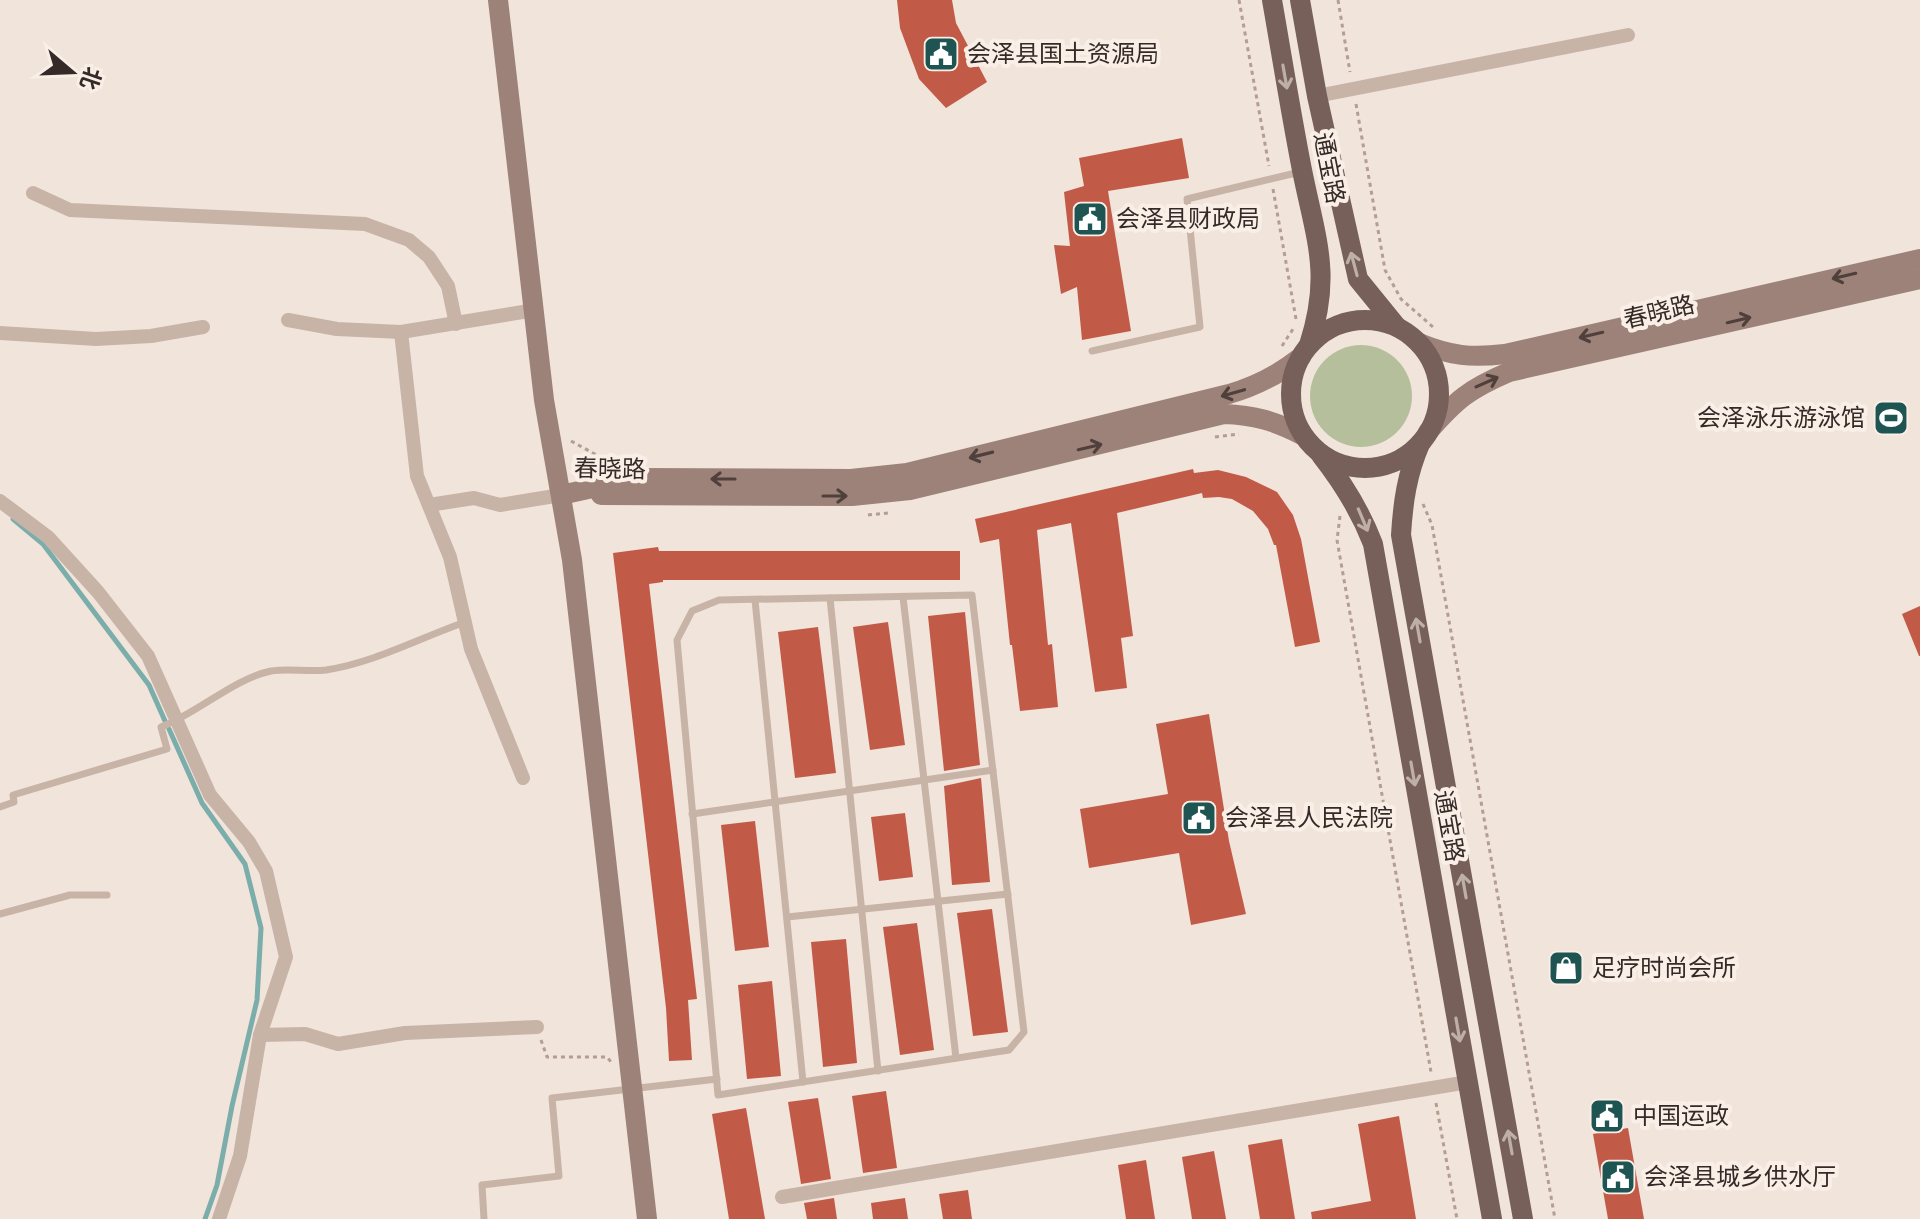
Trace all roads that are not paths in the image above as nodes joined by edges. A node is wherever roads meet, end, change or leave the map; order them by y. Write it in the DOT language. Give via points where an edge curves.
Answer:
graph roads {
  1 [pos="498,0"];
  2 [pos="1272,0"];
  3 [pos="1300,0"];
  4 [pos="1628,35"];
  5 [pos="1317,96"];
  6 [pos="1302,171"];
  7 [pos="33,193"];
  8 [pos="1920,259"];
  9 [pos="1920,279"];
  10 [pos="535,310"];
  11 [pos="288,320"];
  12 [pos="456,324"];
  13 [pos="203,327"];
  14 [pos="1397,327"];
  15 [pos="401,332"];
  16 [pos="0,333"];
  17 [pos="1419,343"];
  18 [pos="1092,351"];
  19 [pos="1305,351"];
  20 [pos="1302,435"];
  21 [pos="1424,438"];
  22 [pos="1321,455"];
  23 [pos="561,495"];
  24 [pos="0,501"];
  25 [pos="429,505"];
  26 [pos="903,597"];
  27 [pos="830,598"];
  28 [pos="755,600"];
  29 [pos="465,622"];
  30 [pos="175,722"];
  31 [pos="993,770"];
  32 [pos="523,778"];
  33 [pos="925,780"];
  34 [pos="849,791"];
  35 [pos="775,802"];
  36 [pos="0,807"];
  37 [pos="692,814"];
  38 [pos="1008,894"];
  39 [pos="107,895"];
  40 [pos="939,903"];
  41 [pos="862,910"];
  42 [pos="0,914"];
  43 [pos="787,917"];
  44 [pos="537,1027"];
  45 [pos="260,1035"];
  46 [pos="956,1058"];
  47 [pos="878,1071"];
  48 [pos="717,1079"];
  49 [pos="803,1082"];
  50 [pos="1468,1082"];
  51 [pos="633,1091"];
  52 [pos="782,1197"];
  53 [pos="219,1219"];
  54 [pos="484,1219"];
  55 [pos="647,1219"];
  56 [pos="1492,1219"];
  57 [pos="1523,1219"];
  1 -- 10 [label="street"];
  2 -- 6 [label="main road, 通宝路, one-way"];
  3 -- 5 [label="main road"];
  4 -- 5 [label="street"];
  14 -- 5 [label="main road, one-way" via="1358,279"];
  6 -- 18 [label="lane" via="1187,199 1200,327"];
  6 -- 19 [label="main road, 通宝路" via="1321,258 1322,289"];
  7 -- 12 [label="street" via="70,210 365,224 409,240 429,257 448,286"];
  8 -- 17 [label="street, 春晓路, one-way" via="1505,354 1473,358"];
  21 -- 9 [label="street, 春晓路, one-way" via="1454,402 1509,372"];
  10 -- 12 [label="street"];
  10 -- 23 [label="street"];
  11 -- 15 [label="street"];
  12 -- 15 [label="street"];
  13 -- 16 [label="street" via="96,339"];
  14 -- 17 [label="main road"];
  14 -- 19 [label="main road" via="1370,320 1344,323"];
  15 -- 25 [label="street" via="417,476"];
  17 -- 21 [label="main road" via="1433,366 1439,393"];
  19 -- 20 [label="main road" via="1291,396"];
  19 -- 23 [label="street, 春晓路, one-way" via="1257,386 907,473 851,479 638,478"];
  20 -- 22 [label="main road"];
  23 -- 20 [label="street, 春晓路, one-way" via="852,496 910,490 1224,414 1252,415"];
  21 -- 22 [label="main road" via="1399,460 1373,468 1346,466"];
  57 -- 21 [label="main road, 通宝路, one-way" via="1401,535 1408,471"];
  22 -- 50 [label="main road, 通宝路, one-way" via="1345,485 1373,544"];
  23 -- 25 [label="street" via="500,505 474,498"];
  23 -- 51 [label="street"];
  24 -- 30 [label="street" via="48,537 98,592 148,656"];
  25 -- 29 [label="street" via="450,557"];
  26 -- 27 [label="lane"];
  26 -- 31 [label="lane" via="972,595"];
  26 -- 33 [label="lane"];
  27 -- 28 [label="lane"];
  27 -- 34 [label="lane"];
  28 -- 35 [label="lane"];
  28 -- 37 [label="lane" via="719,600 692,611 677,640"];
  29 -- 30 [label="lane" via="351,664 270,671"];
  29 -- 32 [label="street"];
  30 -- 36 [label="lane" via="161,727 167,749 13,795 14,802"];
  30 -- 45 [label="street" via="210,795 266,871 286,957"];
  31 -- 33 [label="lane"];
  31 -- 38 [label="lane"];
  33 -- 34 [label="lane"];
  33 -- 40 [label="lane"];
  34 -- 35 [label="lane"];
  34 -- 41 [label="lane"];
  35 -- 37 [label="lane"];
  35 -- 43 [label="lane"];
  37 -- 48 [label="lane"];
  38 -- 40 [label="lane"];
  38 -- 46 [label="lane" via="1024,1032 1009,1050"];
  39 -- 42 [label="lane" via="70,895"];
  40 -- 41 [label="lane"];
  40 -- 46 [label="lane"];
  41 -- 43 [label="lane"];
  41 -- 47 [label="lane"];
  43 -- 49 [label="lane"];
  44 -- 45 [label="street" via="405,1033 338,1044 305,1034"];
  45 -- 53 [label="street" via="240,1156"];
  46 -- 47 [label="lane"];
  47 -- 49 [label="lane"];
  48 -- 49 [label="lane" via="718,1095"];
  48 -- 51 [label="lane"];
  50 -- 52 [label="street"];
  50 -- 56 [label="main road, 通宝路"];
  51 -- 54 [label="lane" via="552,1098 559,1176 482,1185"];
  51 -- 55 [label="street"];
}
